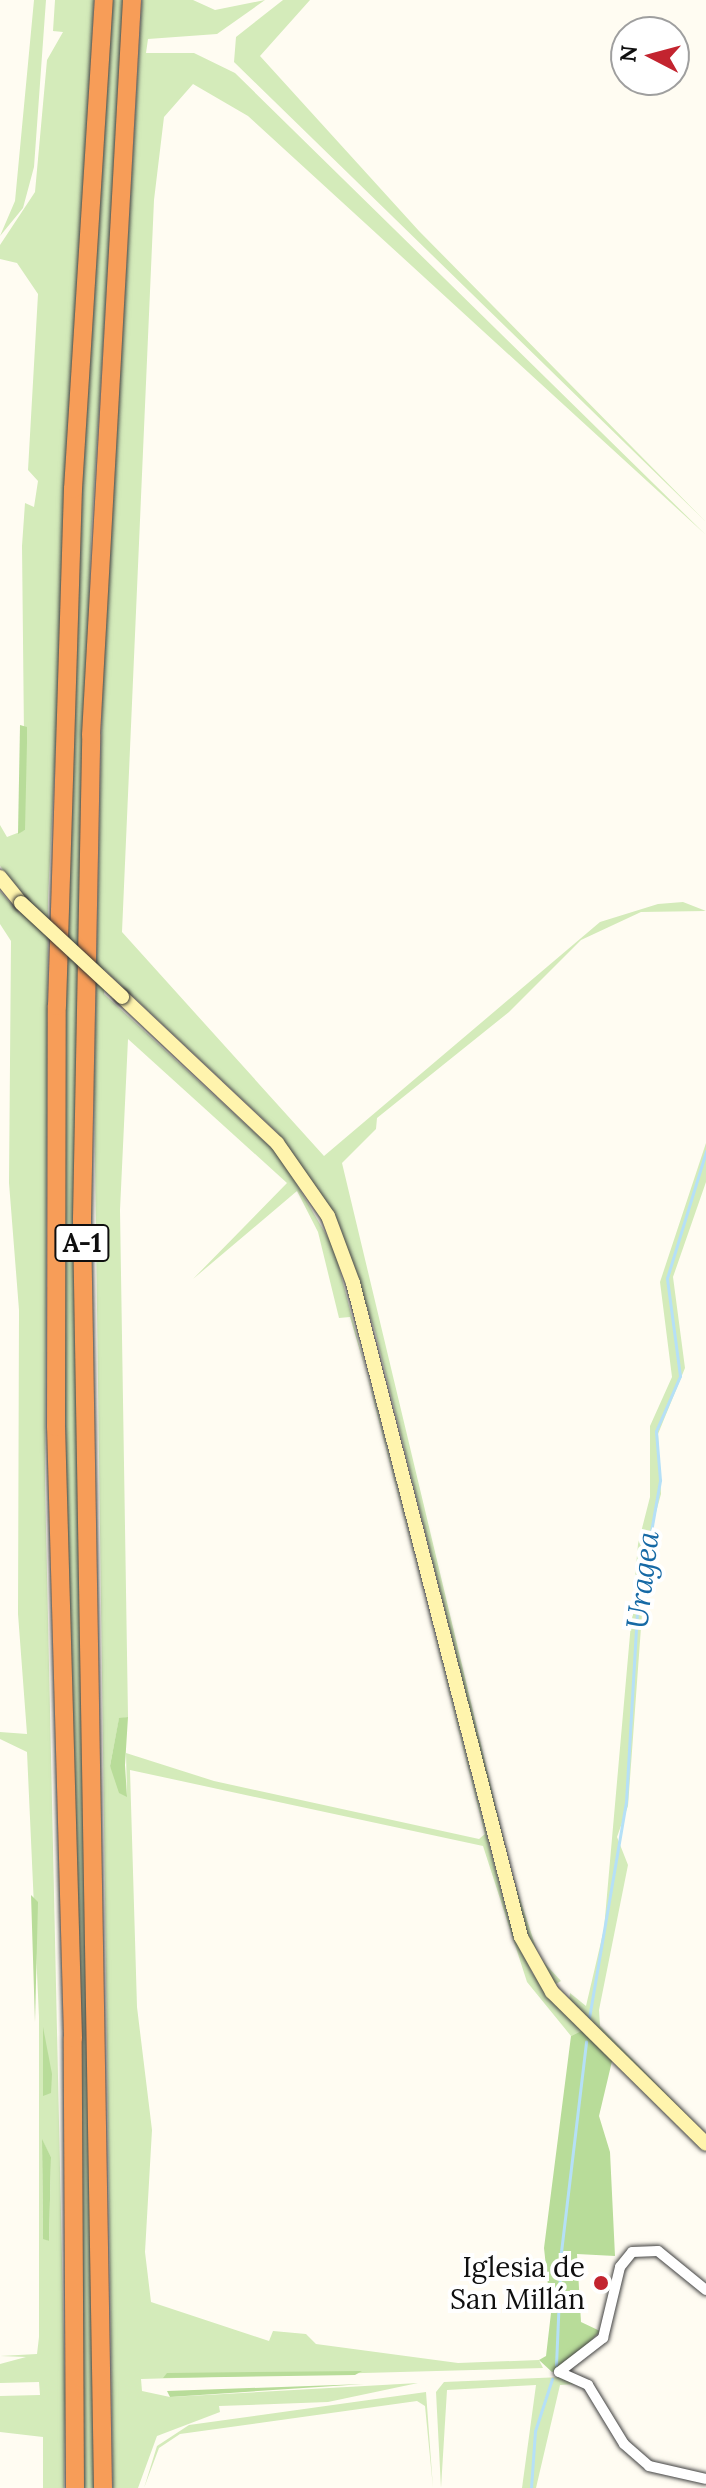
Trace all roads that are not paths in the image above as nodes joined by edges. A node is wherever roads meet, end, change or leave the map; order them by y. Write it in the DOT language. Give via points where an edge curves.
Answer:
graph roads {
  1 [pos="104,0"];
  2 [pos="132,0"];
  3 [pos="0,877"];
  4 [pos="706,2144"];
  5 [pos="706,2290"];
  6 [pos="706,2479"];
  7 [pos="75,2488"];
  8 [pos="103,2488"];
  1 -- 7 [label="highway, A-1" via="73,489 56,1036"];
  2 -- 8 [label="highway, A-1" via="94,659 82,1218"];
  3 -- 4 [label="street, bridge" via="21,903 277,1143 328,1216 353,1283 521,1937 552,1992"];
  5 -- 6 [label="street" via="658,2251 632,2252 620,2267 603,2338 559,2372 588,2385 624,2444 649,2466"];
}
